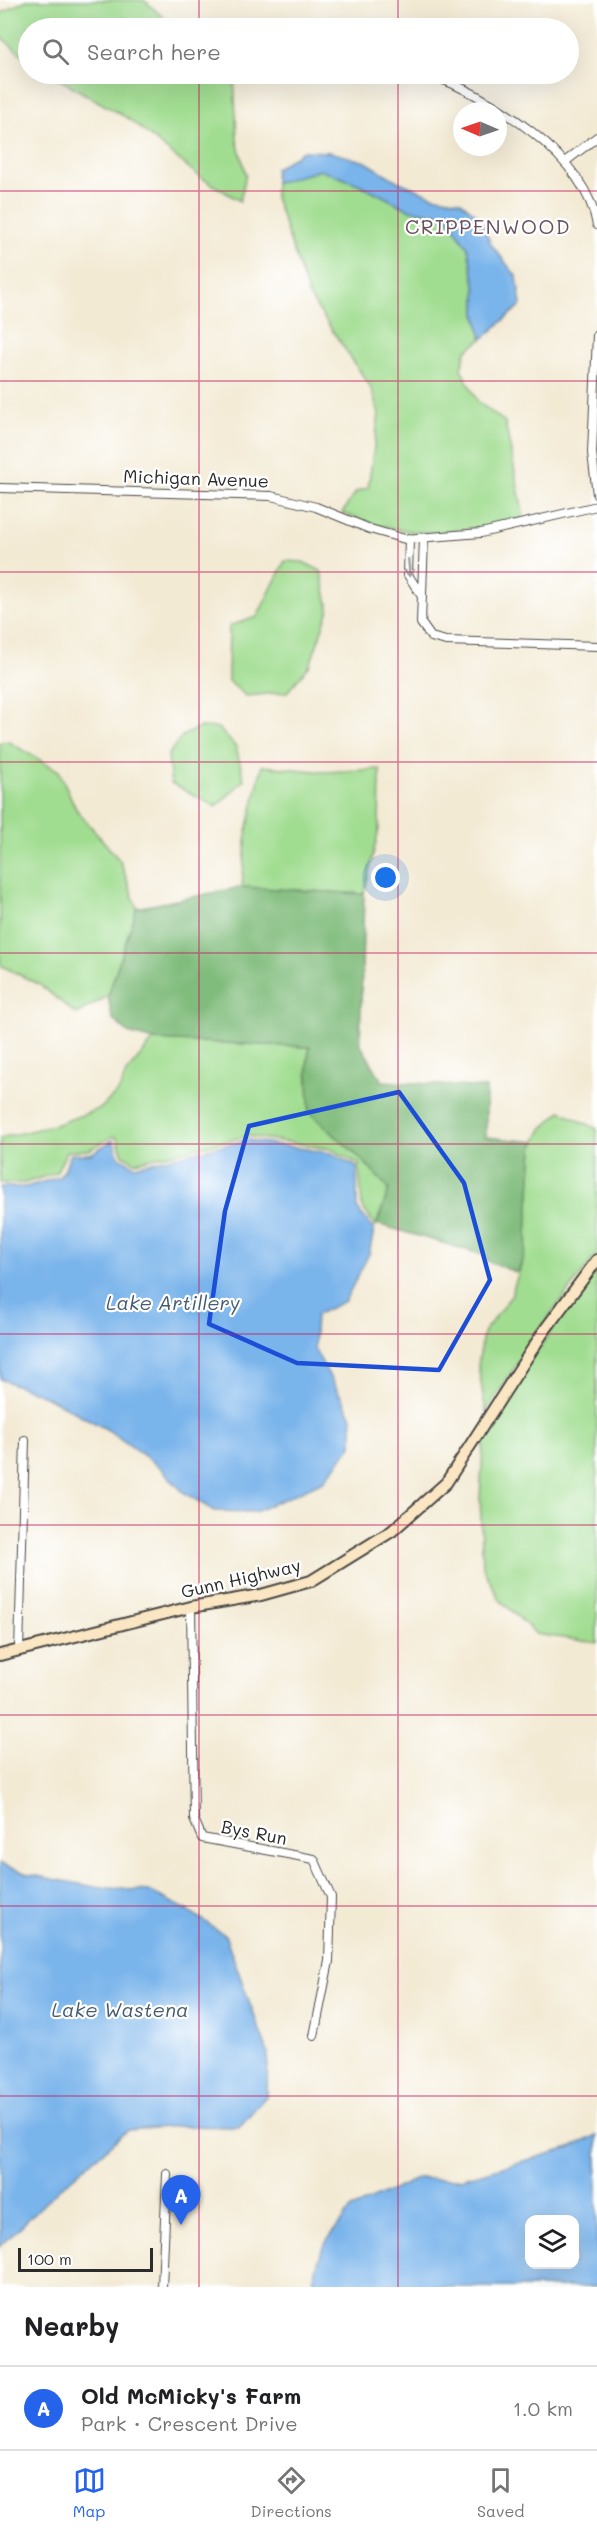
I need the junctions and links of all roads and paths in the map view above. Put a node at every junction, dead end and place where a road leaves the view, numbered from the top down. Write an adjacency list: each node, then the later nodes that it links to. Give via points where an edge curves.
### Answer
1 (455, 84): 3 (street, via 539,137)
2 (597, 137): 3 (street)
3 (566, 161): 4 (street, via 586,191)
4 (597, 225)
5 (597, 335): 7 (street, via 592,453)
6 (0, 488): 9 (street, Michigan Avenue, via 271,496 316,507 370,530)
7 (597, 495)
8 (597, 506): 10 (street, Michigan Avenue, via 481,533)
9 (409, 538): 10 (street, Michigan Avenue); 11 (street, one-way to 11, via 408,575)
10 (424, 538): 11 (street)
11 (421, 595): 12 (street, via 421,623 426,633 438,640)
12 (597, 645)
13 (597, 1260): 15 (main road, Gunn Highway, via 544,1331 446,1483 392,1531 311,1581 261,1595)
14 (26, 1440): 16 (street)
15 (191, 1607): 16 (main road, Gunn Highway); 18 (street, Bys Run, via 194,1819 202,1838 315,1859 331,1897 329,1961)
16 (19, 1651): 17 (main road, Gunn Highway)
17 (0, 1655)
18 (314, 2036)
19 (167, 2174): 20 (street)
20 (162, 2287)

